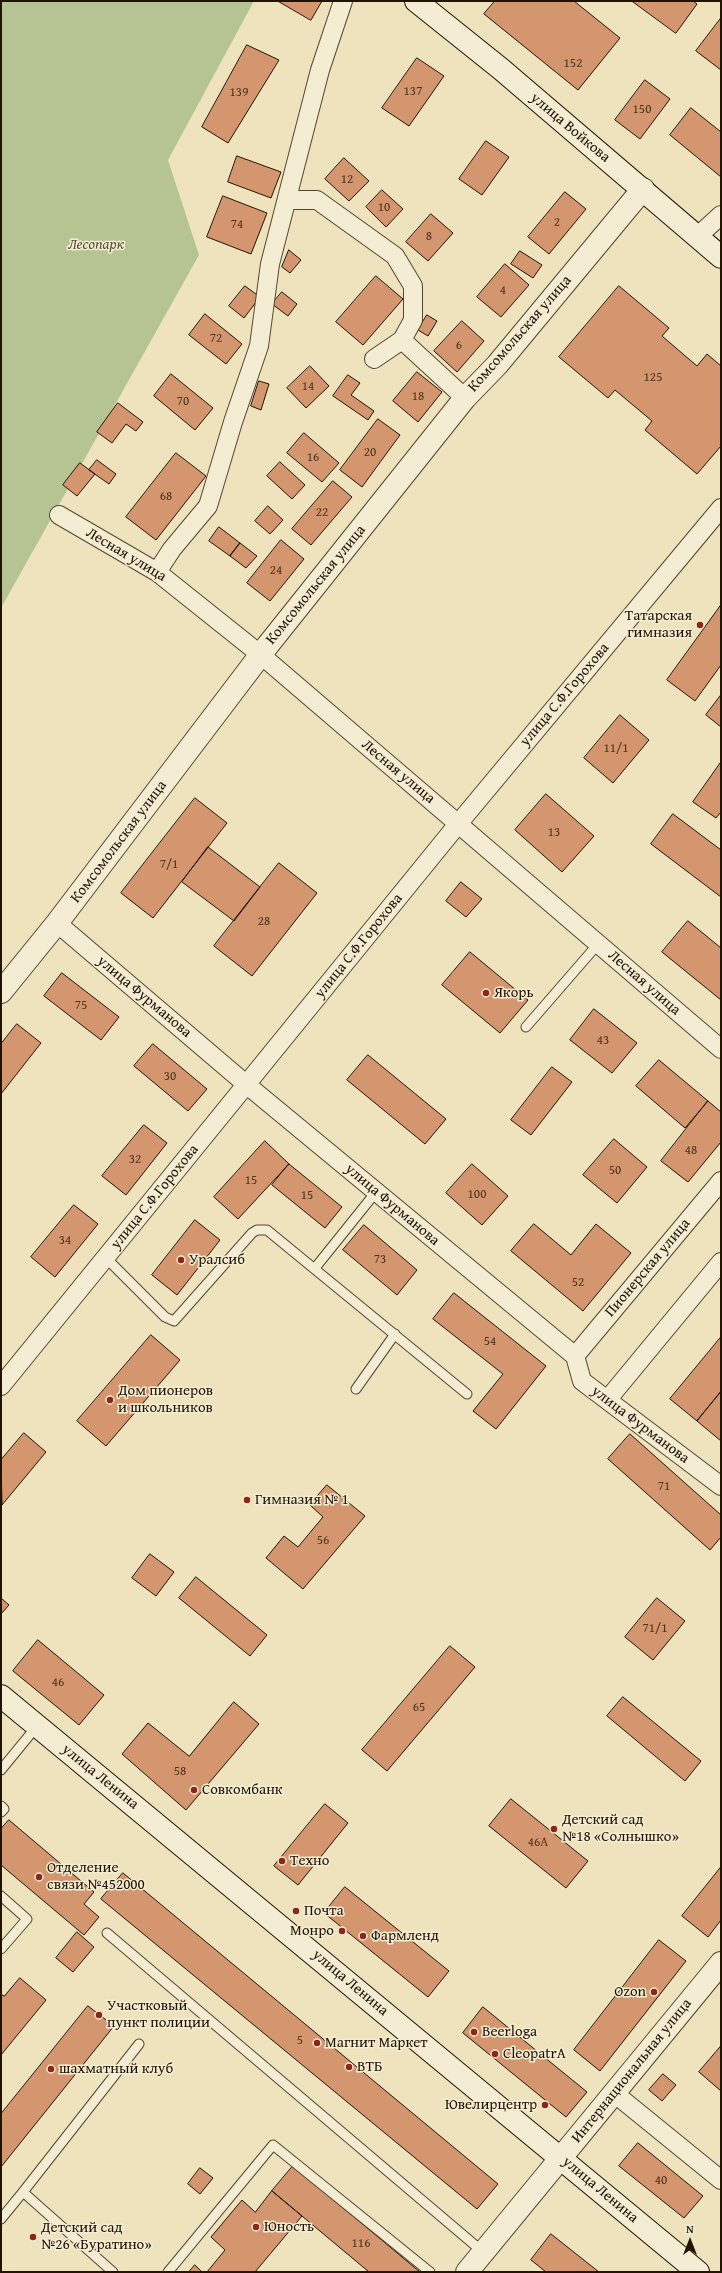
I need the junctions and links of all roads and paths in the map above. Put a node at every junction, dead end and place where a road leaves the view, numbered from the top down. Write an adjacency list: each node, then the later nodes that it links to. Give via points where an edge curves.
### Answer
1 (342, 1): 4 (street, via 320,70)
2 (416, 1): 3 (street, улица Войкова)
3 (642, 189): 6 (street, улица Войкова); 10 (street, Комсомольская улица)
4 (287, 200): 8 (street, via 318,200 395,256 413,286 413,320); 13 (street, via 270,264 259,346 208,506 172,549)
5 (721, 215): 6 (street)
6 (698, 236): 7 (street, улица Войкова)
7 (720, 253)
8 (402, 340): 9 (street); 10 (street)
9 (374, 359)
10 (466, 398): 14 (street, Комсомольская улица)
11 (721, 508): 15 (street, улица С.Ф.Горохова)
12 (59, 515): 13 (street, Лесная улица)
13 (157, 572): 14 (street, Лесная улица)
14 (261, 655): 15 (street, Лесная улица); 16 (street, Комсомольская улица)
15 (458, 824): 17 (street, Лесная улица); 21 (street, улица С.Ф.Горохова)
16 (57, 923): 18 (street, Комсомольская улица); 21 (street, улица Фурманова)
17 (598, 944): 19 (lane); 20 (street, Лесная улица)
18 (1, 992)
19 (526, 1027)
20 (721, 1049)
21 (247, 1085): 23 (street, улица Фурманова); 24 (street, улица С.Ф.Горохова)
22 (721, 1180): 28 (street, Пионерская улица)
23 (376, 1192): 26 (lane); 28 (street, улица Фурманова)
24 (106, 1258): 26 (lane, via 170,1321 177,1320 257,1230 272,1232); 29 (street, улица С.Ф.Горохова)
25 (721, 1262): 32 (street)
26 (315, 1268): 27 (lane)
27 (395, 1334): 30 (lane); 31 (lane)
28 (575, 1356): 32 (street, улица Фурманова, via 582,1381)
29 (1, 1386)
30 (356, 1389)
31 (467, 1394)
32 (608, 1399): 33 (street, улица Фурманова)
33 (721, 1486)
34 (1, 1696): 35 (street, улица Ленина)
35 (38, 1726): 36 (lane); 45 (street, улица Ленина)
36 (1, 1770)
37 (1, 1806): 38 (lane, via 4,1809)
38 (1, 1812)
39 (1, 1896): 41 (lane, via 27,1919)
40 (107, 1933): 49 (lane)
41 (1, 1949)
42 (721, 1963): 44 (street, Интернациональная улица)
43 (139, 2044): 47 (lane)
44 (614, 2093): 45 (street, Интернациональная улица); 46 (street)
45 (561, 2158): 49 (street, Интернациональная улица); 54 (street, улица Ленина)
46 (721, 2180)
47 (23, 2192): 48 (lane); 50 (lane)
48 (1, 2219)
49 (483, 2252): 53 (street, Интернациональная улица)
50 (113, 2272)
51 (168, 2272): 52 (lane, via 273,2145)
52 (430, 2272)
53 (467, 2272)
54 (698, 2272)

